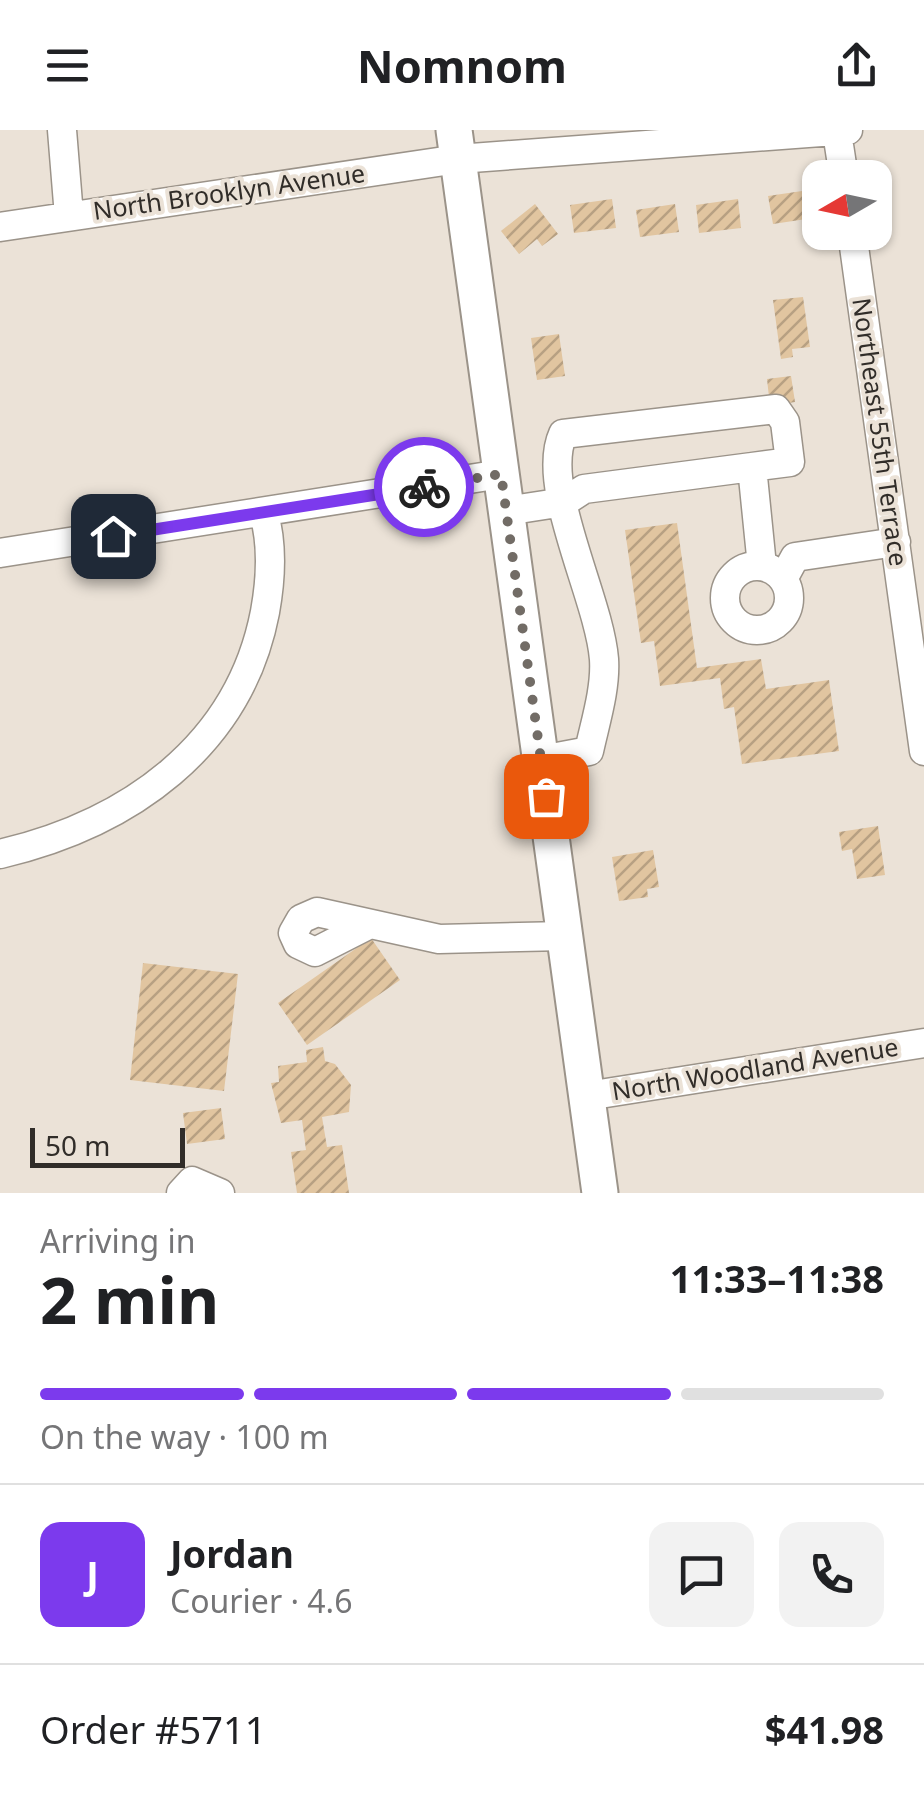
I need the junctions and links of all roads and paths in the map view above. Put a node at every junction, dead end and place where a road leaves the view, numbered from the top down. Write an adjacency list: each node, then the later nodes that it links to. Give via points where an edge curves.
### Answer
1 (62, 130): 5 (street)
2 (843, 131): 3 (street, North Brooklyn Avenue); 4 (street)
3 (456, 145): 5 (street, North Brooklyn Avenue); 9 (main road)
4 (844, 160)
5 (69, 216): 6 (street, North Brooklyn Avenue)
6 (0, 226)
7 (855, 250): 13 (street, Northeast 55th Terrace)
8 (752, 467): 10 (street, via 584,490); 10 (street, via 790,462 785,422 776,409 563,434 555,452); 13 (street, via 772,572 794,557)
9 (501, 474): 11 (main road); 12 (street)
10 (564, 502): 11 (street); 16 (street, via 594,601 604,662 589,752)
11 (506, 511): 16 (main road)
12 (264, 514): 14 (street); 17 (street, via 270,566 262,628 240,687 207,740 111,812)
13 (896, 542): 15 (street, Northeast 55th Terrace)
14 (0, 553)
15 (924, 751)
16 (541, 760): 19 (main road)
17 (0, 854)
18 (368, 925): 19 (street, via 440,939)
19 (565, 936): 21 (main road)
20 (924, 1043): 21 (street, North Woodland Avenue)
21 (587, 1096): 24 (main road)
22 (181, 1193): 23 (street, via 192,1181)
23 (220, 1193)
24 (600, 1193)

